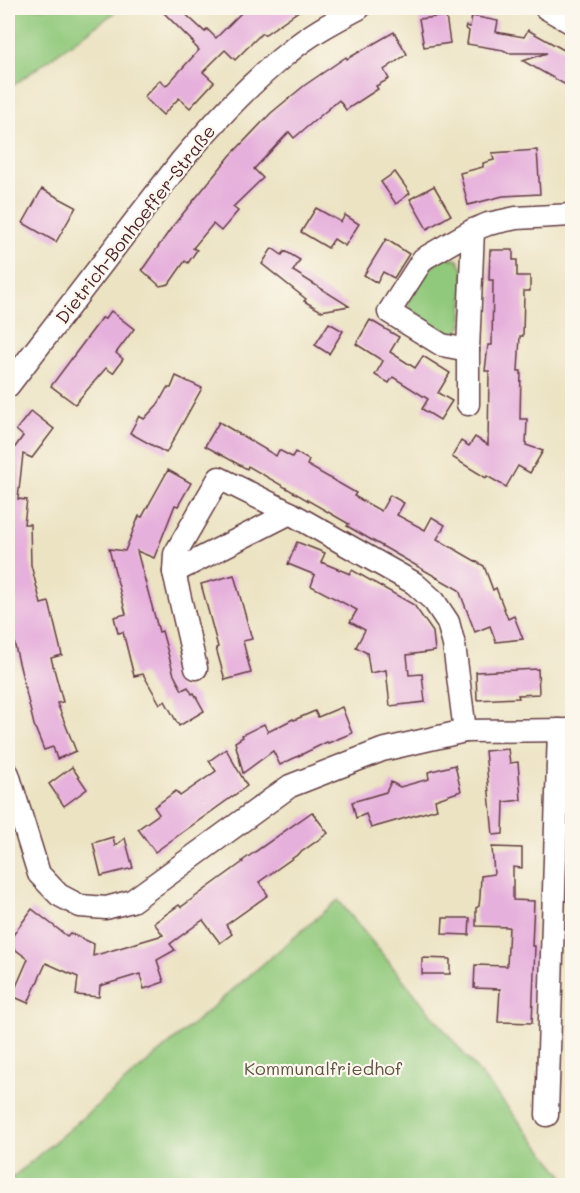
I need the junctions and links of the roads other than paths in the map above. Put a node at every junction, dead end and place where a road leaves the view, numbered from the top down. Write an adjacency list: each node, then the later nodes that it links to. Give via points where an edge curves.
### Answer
1 (359, 8): 7 (street, Dietrich-Bonhoeffer-Straße, via 288,52 212,124)
2 (546, 8): 3 (street)
3 (573, 23)
4 (573, 215): 5 (street, via 516,218)
5 (474, 230): 6 (street); 6 (street, via 423,259 389,312 442,345)
6 (468, 350): 8 (street)
7 (8, 386)
8 (468, 404)
9 (290, 513): 10 (street); 10 (street, via 219,478 175,554); 13 (street, via 414,583 434,602 448,622 454,645)
10 (174, 572): 11 (street)
11 (196, 668)
12 (566, 730): 13 (street); 15 (street)
13 (465, 731): 14 (street, via 382,750 290,786 132,901 106,908 80,906 59,895 39,874)
14 (8, 782)
15 (547, 1116)

